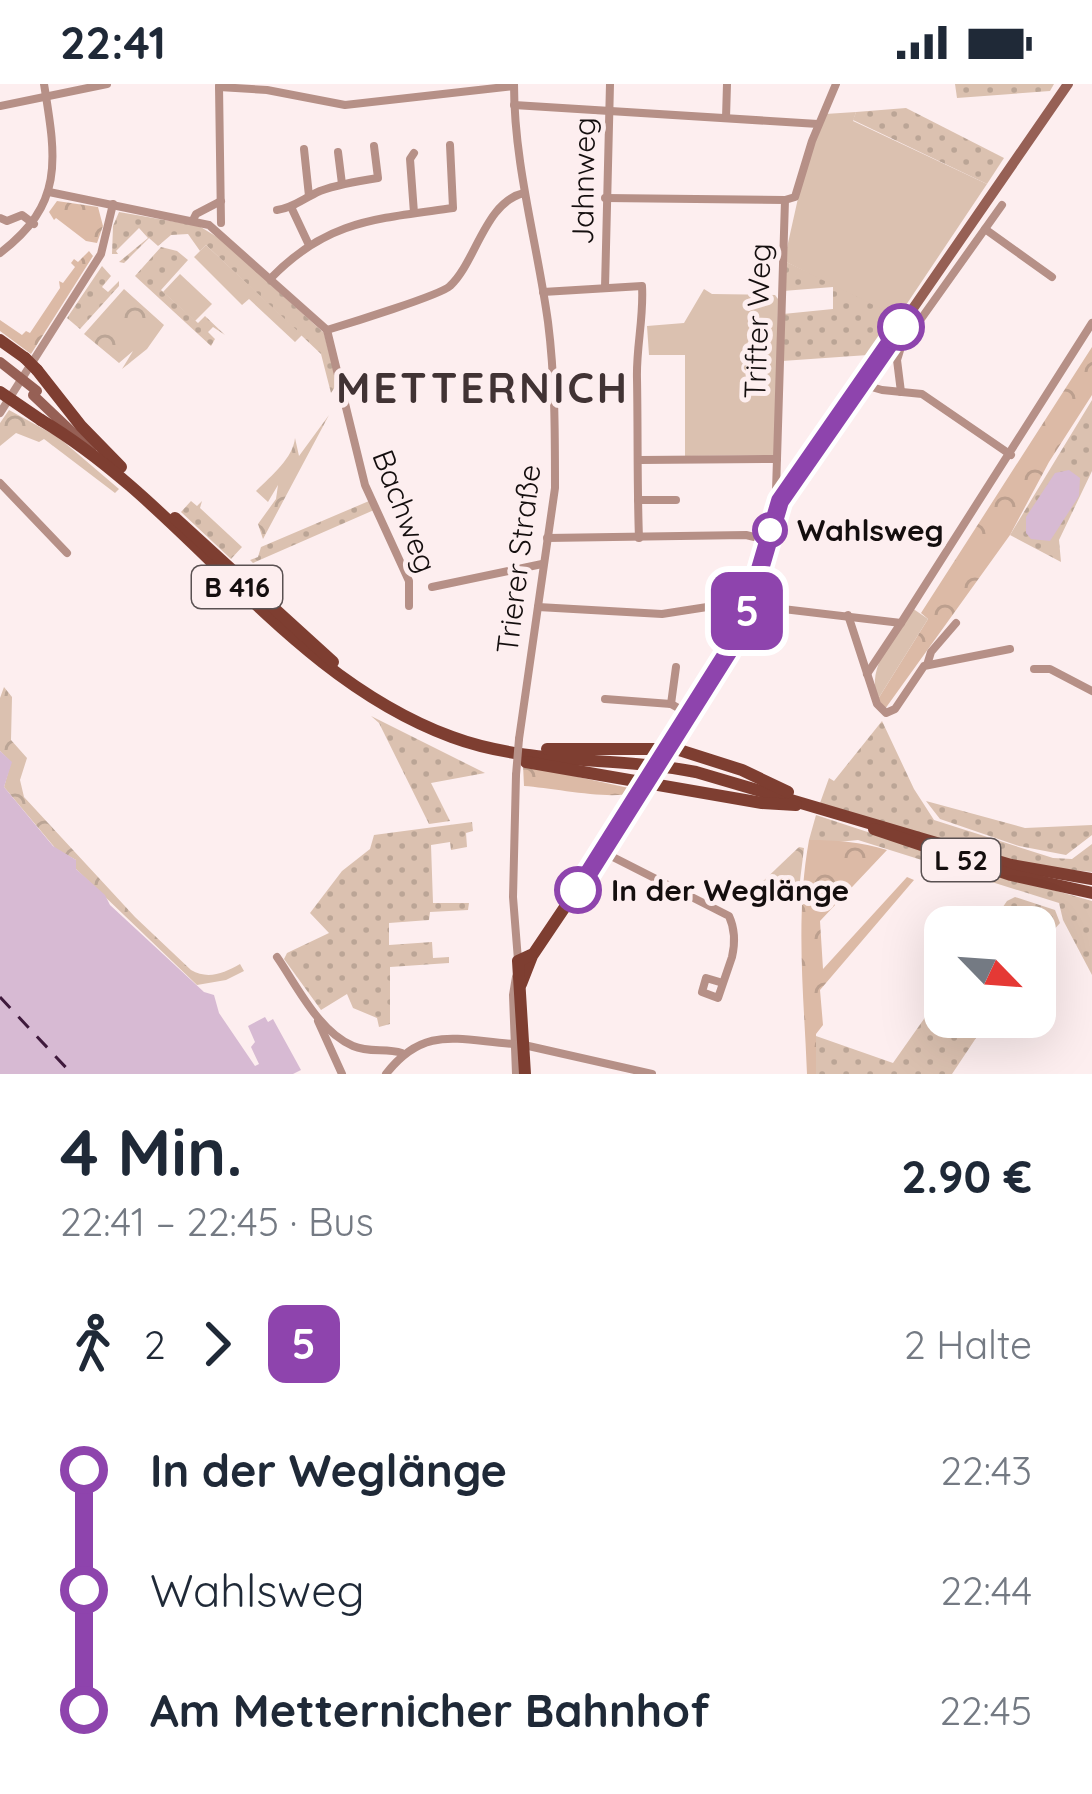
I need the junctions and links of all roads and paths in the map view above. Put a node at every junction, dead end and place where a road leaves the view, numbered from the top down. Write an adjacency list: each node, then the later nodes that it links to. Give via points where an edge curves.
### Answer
1 (44, 84): 9 (street)
2 (107, 84): 9 (street)
3 (610, 84): 12 (street, Jahnweg)
4 (728, 84): 13 (street)
5 (836, 84): 14 (street, Trifter Weg)
6 (1068, 84): 47 (main road)
7 (514, 85): 8 (street, via 346,105); 10 (street, Trierer Straße)
8 (219, 86): 26 (street)
9 (46, 97): 11 (street); 21 (street)
10 (514, 105): 12 (street); 22 (street, Trierer Straße)
11 (0, 106)
12 (608, 112): 13 (street); 24 (street, Jahnweg)
13 (726, 119): 14 (street)
14 (819, 124): 25 (street, Trifter Weg, via 795,197)
15 (449, 145): 31 (street, via 453,208)
16 (374, 146): 20 (street, via 378,178)
17 (304, 149): 23 (street)
18 (338, 152): 20 (street)
19 (414, 153): 31 (street)
20 (342, 184): 23 (street)
21 (49, 192): 27 (street); 35 (street)
22 (524, 193): 42 (street, Trierer Straße); 44 (street, via 495,214 448,289)
23 (309, 196): 29 (street)
24 (605, 198): 25 (street); 41 (street, Jahnweg)
25 (785, 200): 53 (street, Trifter Weg)
26 (221, 201): 33 (street); 34 (street)
27 (112, 204): 33 (street); 50 (street, via 101,254)
28 (1002, 205): 36 (street)
29 (292, 208): 30 (street); 37 (street)
30 (277, 210)
31 (414, 213): 37 (street)
32 (0, 218): 35 (street, via 22,215)
33 (194, 220): 40 (street, via 223,234)
34 (221, 223)
35 (34, 224): 38 (street)
36 (985, 229): 39 (street); 49 (street, via 899,351)
37 (308, 243): 40 (street)
38 (1, 252)
39 (1052, 277)
40 (270, 279): 44 (street)
41 (605, 288): 42 (street, Jahnweg); 54 (street, via 642,286)
42 (543, 292): 59 (street, Trierer Straße, via 555,448)
43 (1092, 323): 52 (street)
44 (327, 331): 65 (street, Bachweg, via 364,485 410,581)
45 (0, 340): 51 (main road, B 416, bridge, via 37,370)
46 (0, 365): 51 (main road, bridge)
47 (864, 380): 49 (street); 58 (main road)
48 (0, 392): 51 (main road, B 416, bridge)
49 (902, 392): 52 (street, via 926,396)
50 (0, 413)
51 (99, 453): 80 (main road, B 416, via 385,704)
52 (1011, 455): 69 (street)
53 (777, 459): 54 (street); 58 (street, Trifter Weg)
54 (640, 460): 56 (street)
55 (0, 483): 62 (street)
56 (638, 500): 57 (street); 60 (street)
57 (676, 500)
58 (780, 501): 61 (main road)
59 (547, 538): 60 (street); 63 (street, Trierer Straße)
60 (639, 538): 61 (street)
61 (767, 540): 66 (main road)
62 (67, 553)
63 (542, 564): 64 (street); 67 (street, Trierer Straße)
64 (432, 587)
65 (409, 605)
66 (749, 605): 67 (street, via 662,614); 68 (street); 79 (main road)
67 (538, 607): 90 (street, Trierer Straße, bridge, via 516,776)
68 (848, 615): 69 (street); 75 (street)
69 (901, 623): 75 (street)
70 (956, 623): 72 (street)
71 (1010, 650): 72 (street)
72 (926, 666): 75 (street, via 890,713 879,707)
73 (676, 667): 78 (street)
74 (1034, 669): 76 (street)
75 (867, 674)
76 (1092, 691)
77 (605, 699): 78 (street)
78 (671, 704): 79 (street)
79 (691, 716): 81 (main road)
80 (492, 749): 81 (main road); 82 (main road, B 416, via 510,759); 83 (main road, B 416, via 668,766)
81 (668, 753): 82 (main road, bridge); 83 (main road, L 52, via 755,776)
82 (652, 778): 83 (main road, L 52); 85 (main road)
83 (806, 805): 84 (main road, L 52)
84 (862, 823): 86 (main road, L 52); 87 (main road, L 52)
85 (603, 852): 88 (main road); 91 (street, via 729,916 733,952)
86 (1092, 879)
87 (1092, 892)
88 (536, 950): 90 (main road); 90 (main road)
89 (277, 957): 92 (street)
90 (519, 972): 93 (main road, Trierer Straße)
91 (723, 983)
92 (315, 1012): 94 (street, via 353,1046); 95 (street)
93 (519, 1045): 94 (street, via 428,1040); 97 (main road, Trierer Straße); 98 (street)
94 (402, 1053): 96 (street)
95 (342, 1074)
96 (386, 1074)
97 (520, 1074)
98 (652, 1074)

